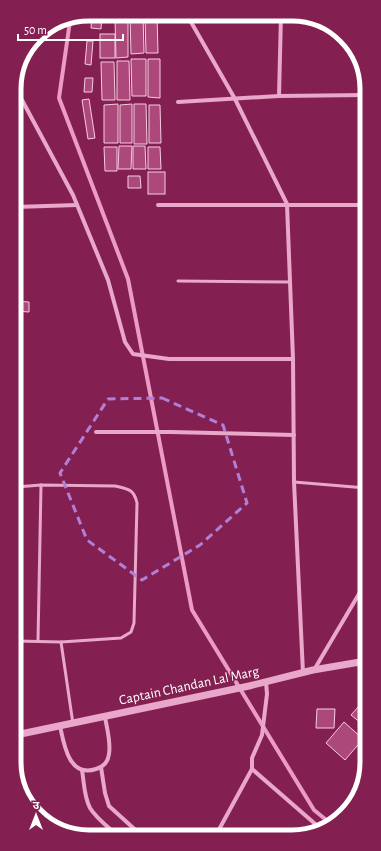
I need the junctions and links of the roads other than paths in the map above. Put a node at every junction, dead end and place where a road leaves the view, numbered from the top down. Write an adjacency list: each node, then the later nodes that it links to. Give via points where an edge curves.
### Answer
1 (192, 21): 5 (street)
2 (281, 21): 4 (street)
3 (360, 95): 4 (street)
4 (279, 96): 5 (street)
5 (235, 99): 7 (street); 8 (street)
6 (22, 100): 9 (street)
7 (178, 102)
8 (287, 204): 10 (street); 11 (street); 14 (street)
9 (77, 205): 12 (street); 15 (street, via 108,280 125,342 133,354 169,359)
10 (158, 205)
11 (360, 205)
12 (21, 207)
13 (178, 281): 14 (lane)
14 (290, 282): 15 (street)
15 (293, 359): 17 (street)
16 (96, 432): 17 (street)
17 (294, 435): 18 (street)
18 (294, 482): 21 (lane); 28 (street)
19 (41, 485): 20 (lane); 23 (lane); 25 (lane, via 115,486 133,492 137,503 134,623 131,632 121,638)
20 (21, 487)
21 (360, 488)
22 (360, 592): 27 (street)
23 (38, 641): 24 (lane); 25 (lane)
24 (21, 642)
25 (60, 642): 31 (lane)
26 (360, 662): 27 (street, Captain Chandan Lal Marg)
27 (313, 670): 28 (street, Captain Chandan Lal Marg)
28 (302, 673): 29 (street, Captain Chandan Lal Marg)
29 (266, 682): 30 (street, Captain Chandan Lal Marg); 35 (street, via 262,735 252,758)
30 (106, 717): 31 (street, Captain Chandan Lal Marg); 34 (street, via 109,755 107,762)
31 (73, 724): 32 (street, Captain Chandan Lal Marg)
32 (60, 726): 33 (street, Captain Chandan Lal Marg); 36 (street, via 69,758)
33 (21, 735)
34 (101, 767): 36 (street); 39 (street, via 109,806)
35 (252, 769): 37 (street); 40 (street)
36 (82, 770): 38 (street, via 90,807)
37 (318, 825)
38 (112, 830)
39 (135, 830)
40 (219, 830)

